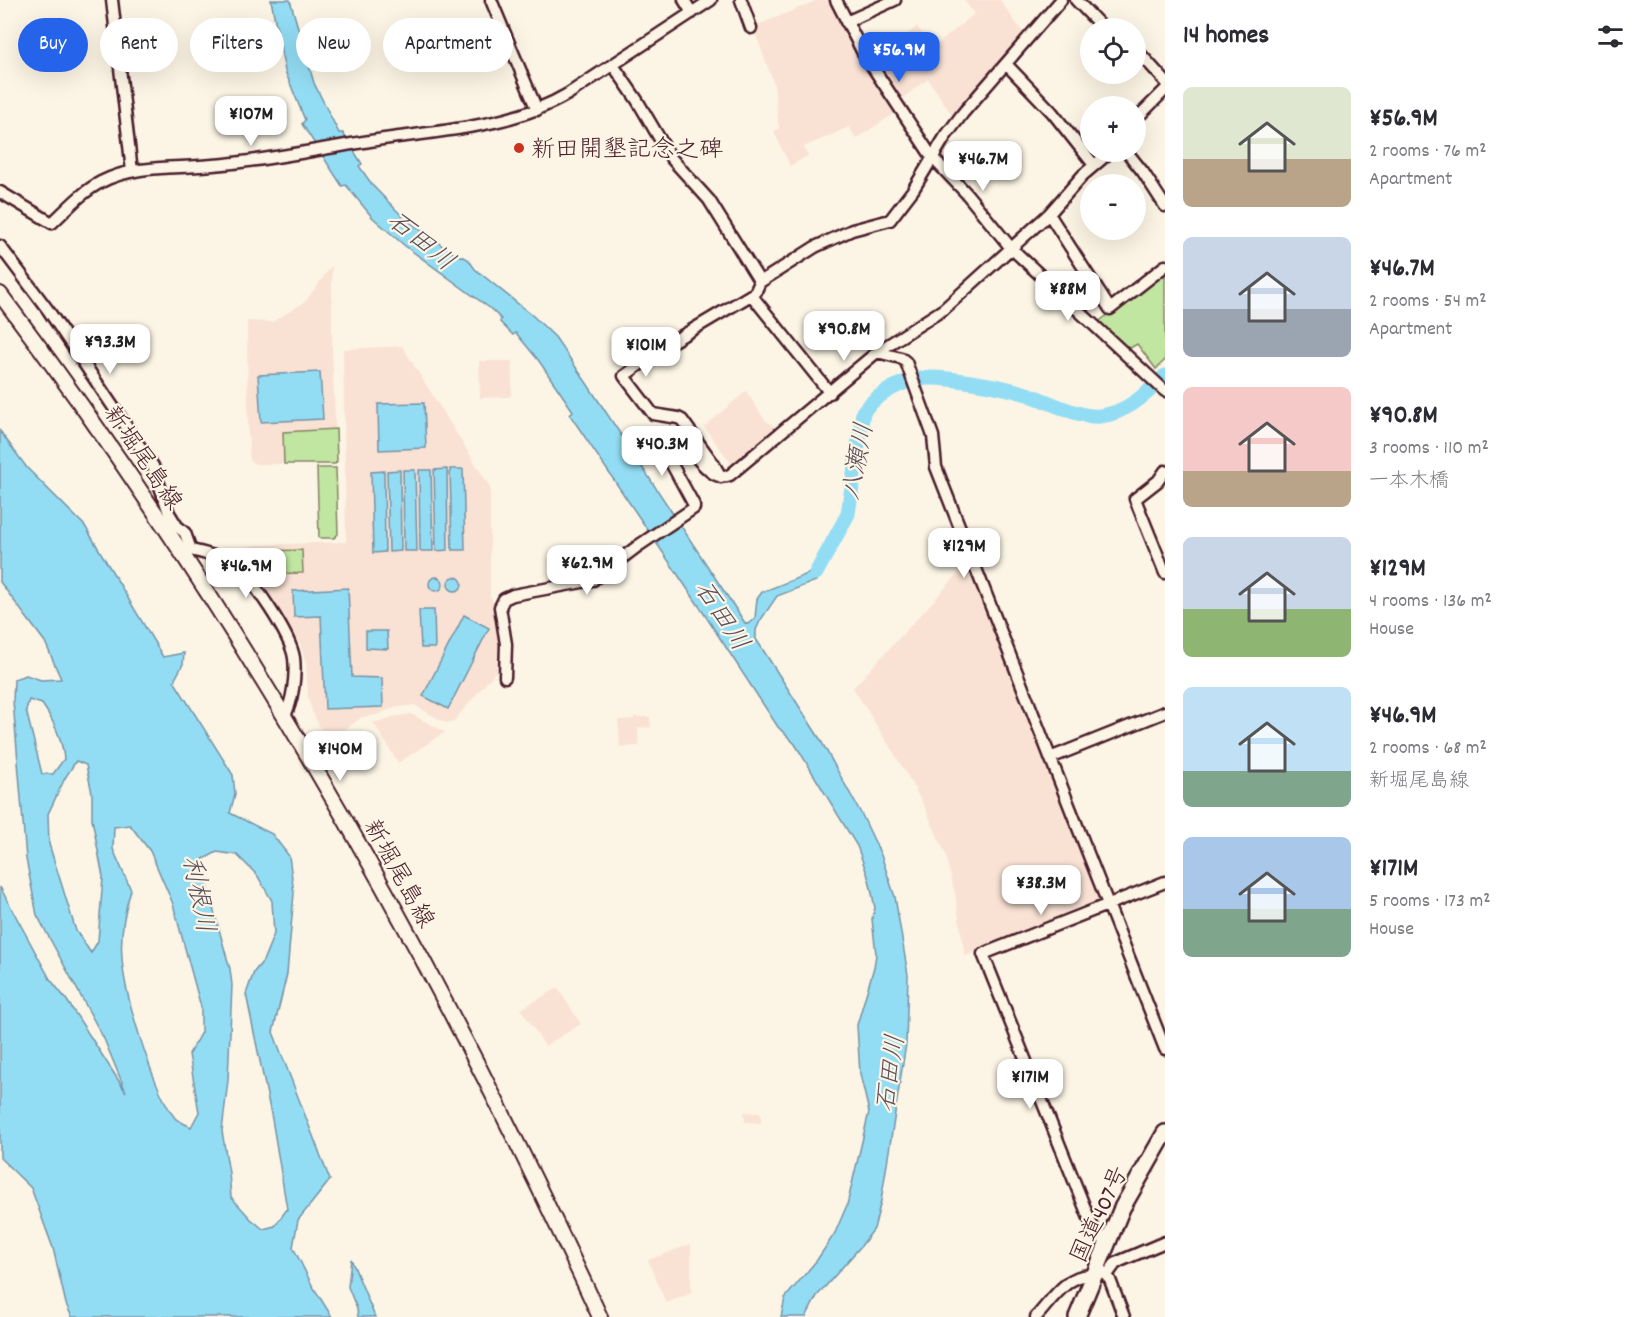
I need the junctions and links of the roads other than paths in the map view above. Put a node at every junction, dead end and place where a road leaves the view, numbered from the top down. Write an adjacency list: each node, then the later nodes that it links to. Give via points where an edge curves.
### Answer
1 (112, 0): 25 (street)
2 (491, 0): 20 (street)
3 (684, 0): 10 (street)
4 (711, 0): 10 (street)
5 (741, 0): 13 (street)
6 (836, 0): 12 (street)
7 (895, 0): 12 (street)
8 (1061, 0): 15 (street)
9 (1076, 0): 11 (street)
10 (693, 13): 16 (street)
11 (1093, 18)
12 (846, 22): 21 (street)
13 (751, 28)
14 (1146, 60): 17 (street)
15 (1006, 63): 21 (street); 24 (street)
16 (613, 64): 20 (street); 32 (street, via 671,158 709,200)
17 (1165, 81)
18 (1165, 90): 19 (street)
19 (1146, 109)
20 (537, 110): 25 (street, via 492,122 296,155)
21 (932, 157): 30 (street); 32 (street, via 890,220 852,230 815,247)
22 (1098, 162): 24 (street)
23 (1135, 162): 27 (street)
24 (1094, 165): 28 (street)
25 (132, 171): 26 (street, via 84,194 52,223)
26 (0, 192)
27 (1165, 206)
28 (1049, 214): 30 (street); 33 (street)
29 (0, 246): 41 (street, via 153,466 169,513 185,533)
30 (1011, 248): 35 (street); 36 (street, via 933,318)
31 (1165, 266): 33 (street, via 1110,309)
32 (758, 287): 38 (street, via 753,297); 40 (street, via 624,376 653,414 678,418 687,425)
33 (1097, 292): 35 (street)
34 (0, 294): 41 (main road, 新堀尾島線)
35 (1074, 309): 37 (street)
36 (877, 352): 38 (street); 46 (street, via 901,358 909,369 933,436 936,467)
37 (1165, 391)
38 (830, 393): 40 (street)
39 (1165, 471): 42 (street, via 1135,499)
40 (722, 478): 43 (street, via 707,469 680,438 664,436 665,452 694,505 692,510 593,580 504,599 500,607)
41 (187, 553): 45 (main road, 新堀尾島線); 45 (street, via 233,563 247,575 276,620 294,657 290,703)
42 (1165, 573)
43 (505, 677)
44 (1165, 712): 46 (street)
45 (284, 717): 54 (main road, 新堀尾島線, via 374,871 463,1036)
46 (1050, 758): 48 (street)
47 (1165, 882): 48 (street)
48 (1109, 905): 49 (street); 51 (street, via 983,954 1095,1233)
49 (1164, 1042)
50 (1165, 1133): 51 (highway, 国道407号, via 1131,1190)
51 (1107, 1242): 53 (highway, 国道407号)
52 (1165, 1242): 53 (street)
53 (1099, 1273): 55 (street, via 1070,1281); 56 (highway, 国道407号); 57 (street)
54 (600, 1317)
55 (1036, 1317)
56 (1077, 1317)
57 (1124, 1317)

